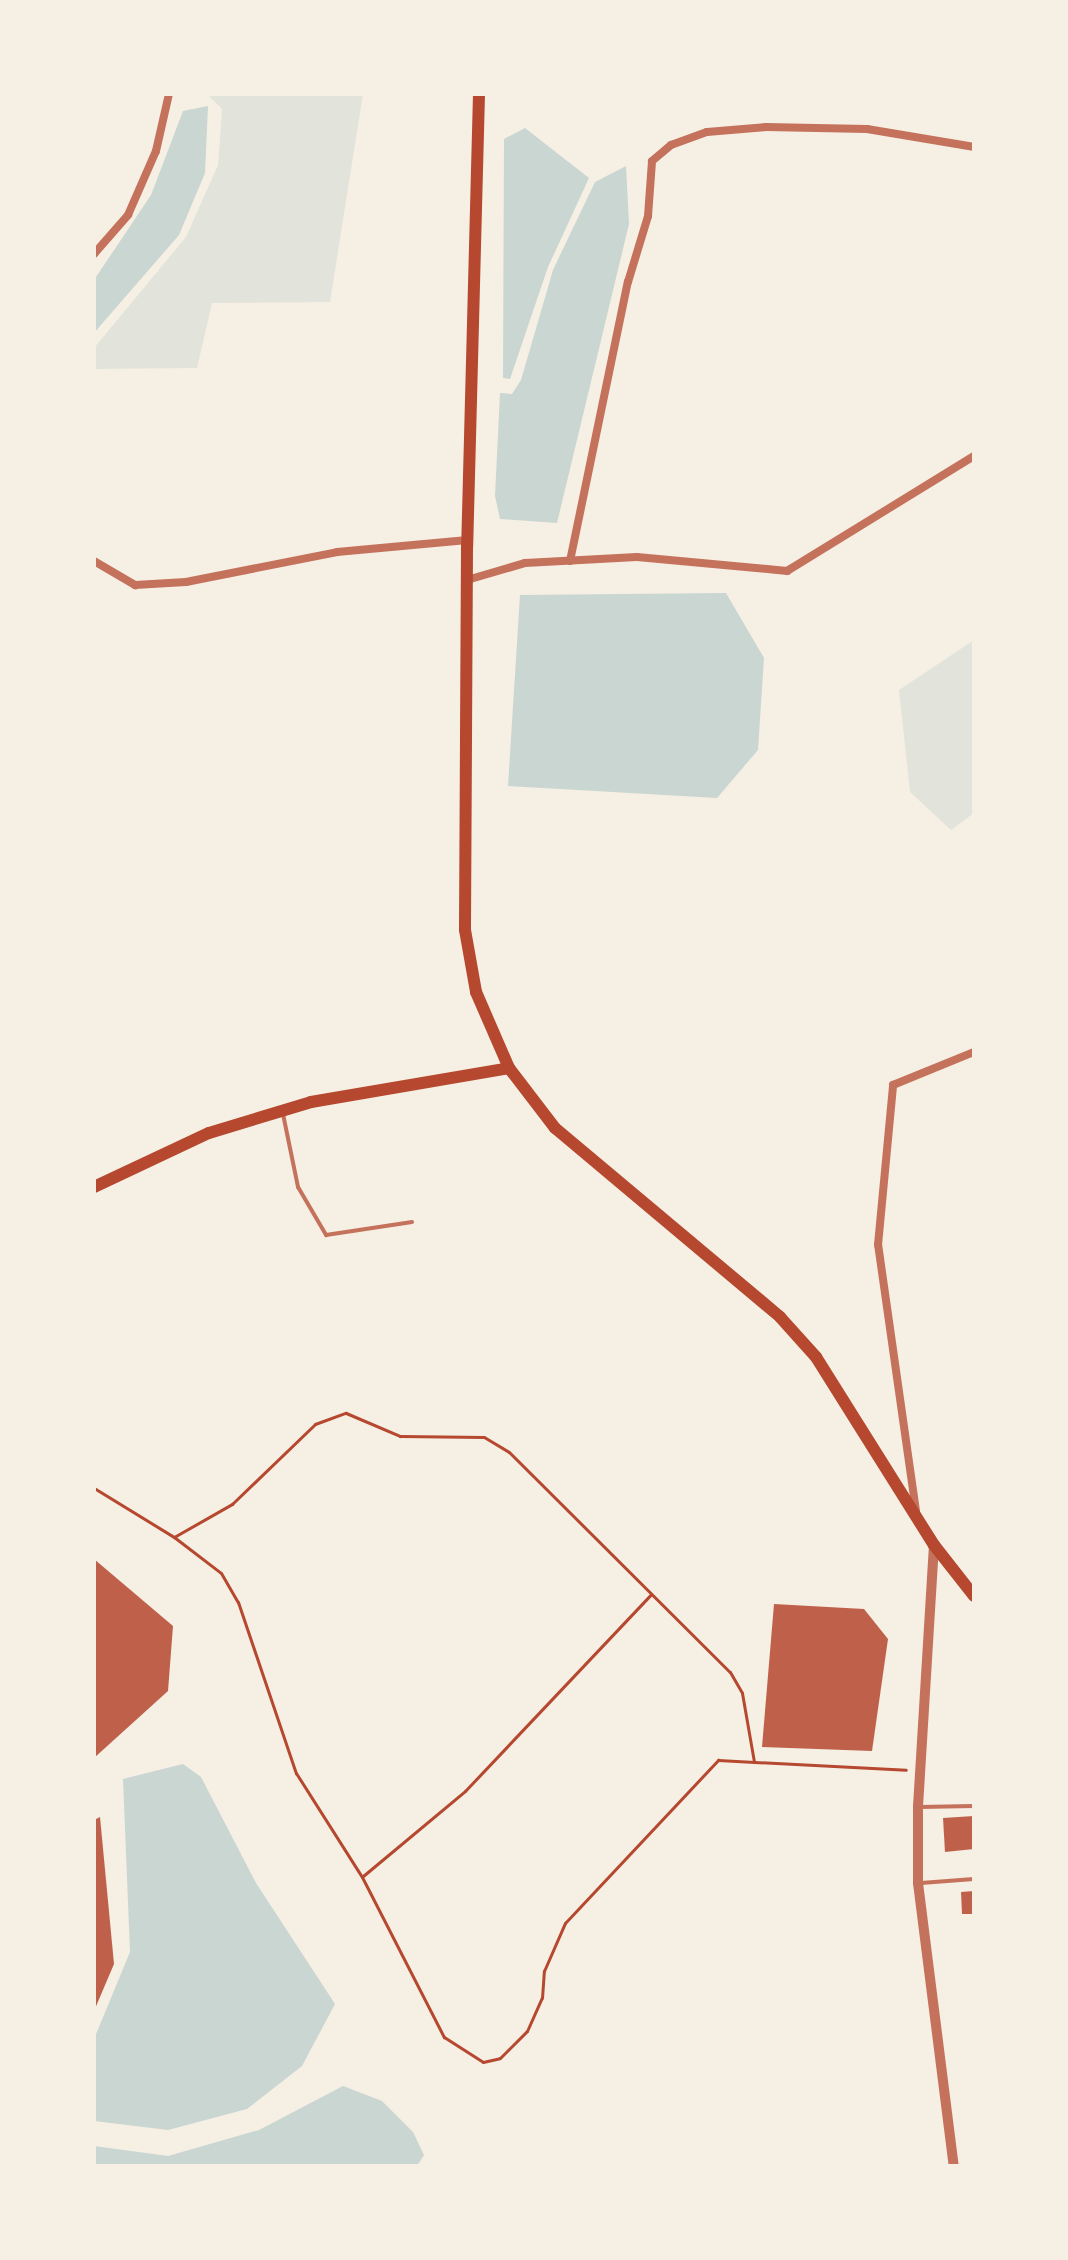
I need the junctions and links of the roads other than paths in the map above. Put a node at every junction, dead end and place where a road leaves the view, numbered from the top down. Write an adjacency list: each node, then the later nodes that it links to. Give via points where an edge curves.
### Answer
1 (169, 94): 4 (street, via 156,151 128,215)
2 (479, 94): 6 (main road)
3 (974, 147): 8 (street, via 867,129 766,127 707,132 671,145 652,161 648,216 628,282)
4 (94, 254)
5 (974, 456): 8 (street, via 787,571 637,557)
6 (467, 540): 7 (street, via 337,552 186,582 135,585); 9 (main road)
7 (94, 561)
8 (570, 561): 9 (street, via 525,563)
9 (467, 580): 11 (main road, via 465,930 476,992)
10 (974, 1052): 15 (street, via 893,1085 878,1245)
11 (509, 1068): 12 (main road); 15 (main road, via 555,1128 780,1317 816,1357)
12 (282, 1111): 13 (main road, via 209,1133); 14 (lane, via 298,1187 326,1235)
13 (94, 1187)
14 (412, 1222)
15 (916, 1511): 16 (main road)
16 (934, 1545): 17 (main road); 19 (street)
17 (974, 1596)
18 (974, 1806): 19 (lane)
19 (918, 1807): 21 (street)
20 (974, 1879): 21 (lane)
21 (918, 1883): 22 (street)
22 (954, 2166)

